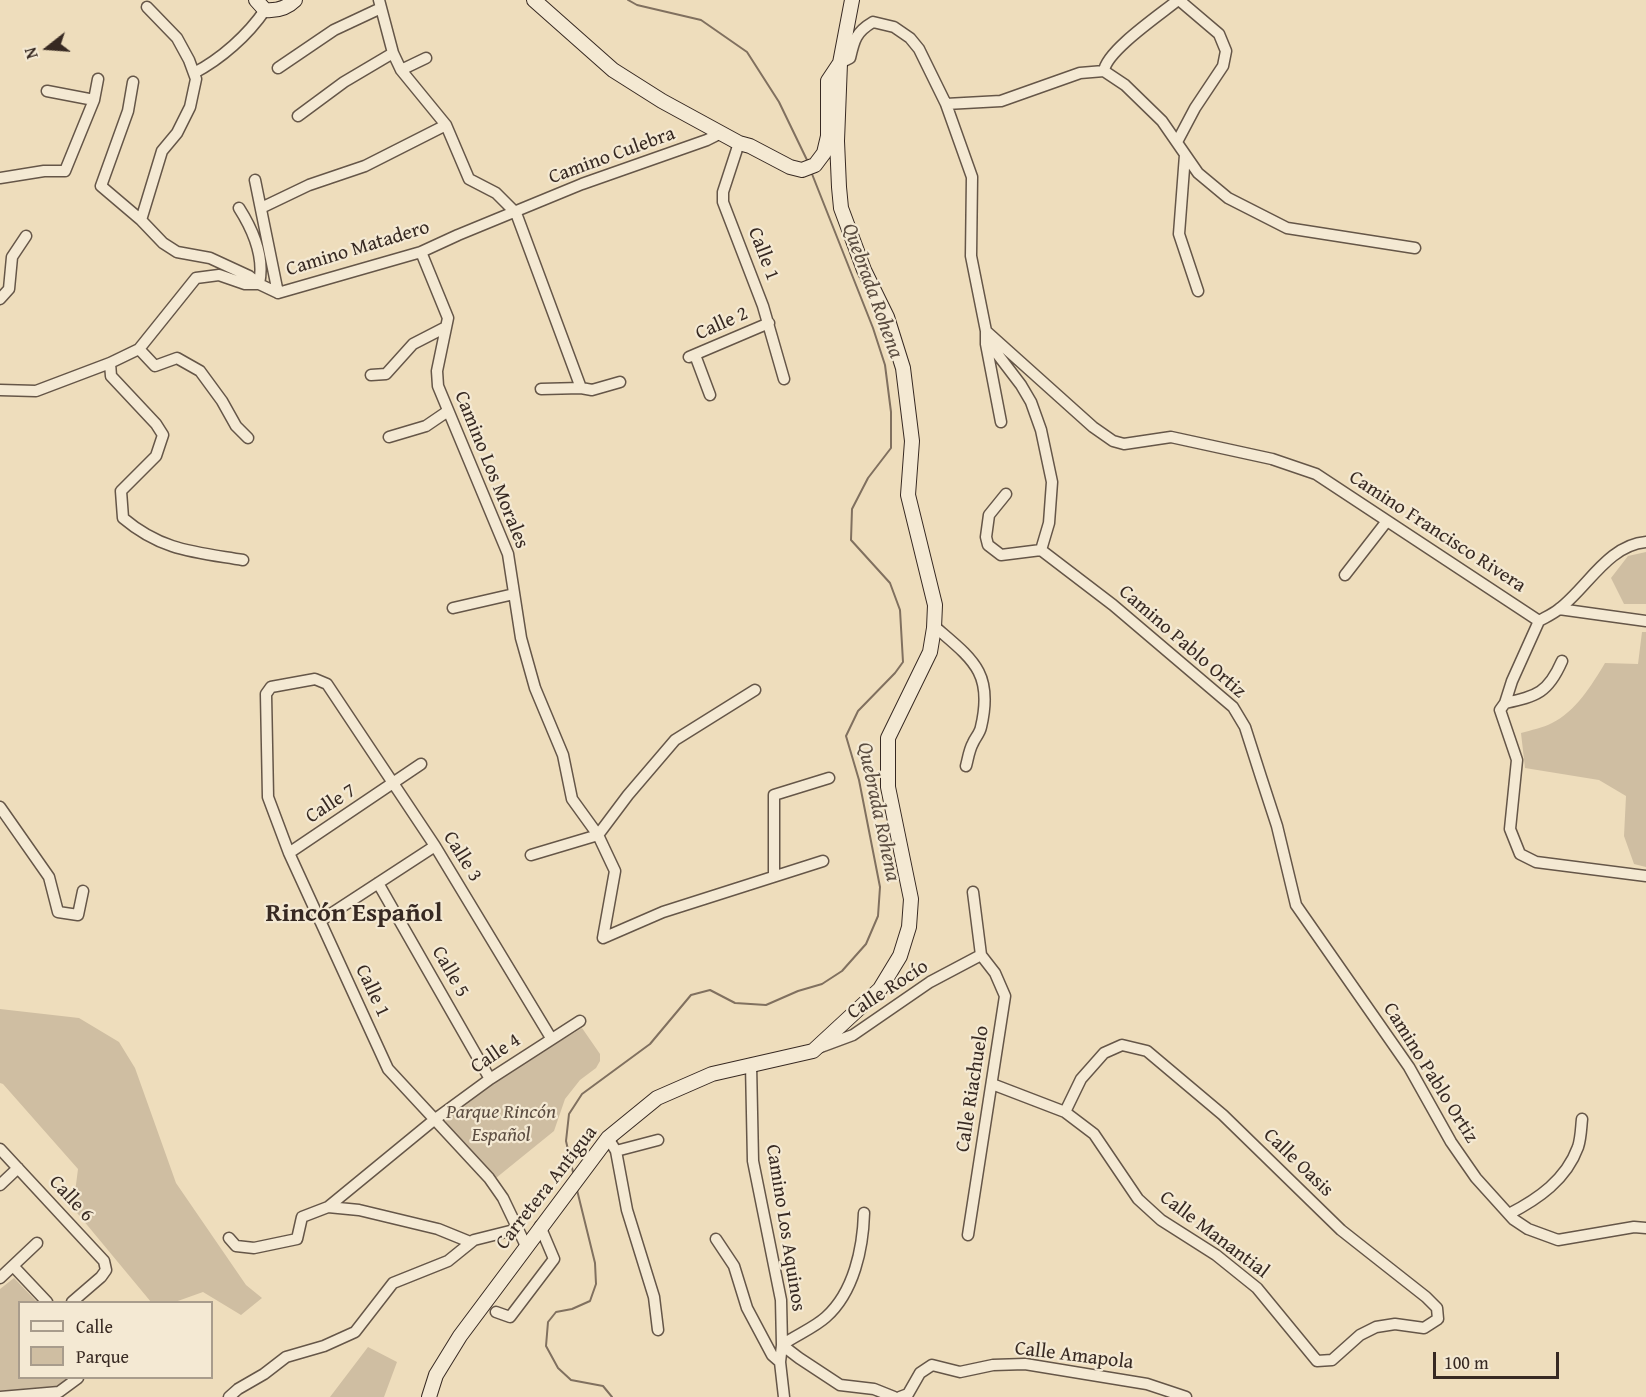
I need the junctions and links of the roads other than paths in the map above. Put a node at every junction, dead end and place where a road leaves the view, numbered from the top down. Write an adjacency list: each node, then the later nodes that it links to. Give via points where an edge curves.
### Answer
1 (295, 0): 6 (street, via 280,10)
2 (534, 0): 22 (street, via 613,69)
3 (852, 0): 10 (street)
4 (1179, 0): 13 (street, via 1116,51 1104,64); 23 (street, via 1220,34 1226,51 1223,66)
5 (380, 4): 8 (street); 11 (street)
6 (260, 5): 14 (street, via 253,27)
7 (147, 7): 14 (street, via 177,38)
8 (393, 53): 12 (street); 20 (street)
9 (426, 58): 12 (street)
10 (840, 63): 19 (street, via 850,58 860,30 873,22 894,27 919,49); 24 (street, via 828,81 828,136 824,153 815,165 802,170 790,167); 67 (street, via 837,141 842,208 864,270 887,317 903,368 912,441 908,495 935,605)
11 (278, 68)
12 (401, 70): 21 (street)
13 (1104, 71): 19 (street, via 1080,73 1001,101); 23 (street, via 1125,85 1162,121)
14 (194, 73): 31 (street, via 190,107 162,151)
15 (98, 79): 18 (street)
16 (133, 82): 31 (street, via 128,111 101,186)
17 (47, 91): 18 (street)
18 (94, 100): 26 (street, via 66,171)
19 (946, 104): 41 (street, via 972,177 971,256)
20 (298, 116)
21 (446, 124): 29 (street, via 365,166 309,185); 30 (street, via 469,179 496,193)
22 (721, 133): 24 (street); 30 (street, Camino Culebra, via 582,184)
23 (1177, 142): 25 (street)
24 (739, 143): 39 (street, Calle 1, via 723,202)
25 (1185, 154): 33 (street, via 1198,173 1228,198 1287,228); 36 (street, via 1179,234)
26 (0, 178)
27 (255, 180): 29 (street)
28 (238, 208): 35 (street, via 259,251)
29 (261, 208): 37 (street)
30 (516, 213): 34 (street, Camino Matadero); 48 (street)
31 (141, 220): 35 (street, via 177,252 210,258)
32 (26, 236): 38 (street, via 12,257 9,289)
33 (1415, 248)
34 (421, 252): 37 (street, Camino Matadero); 40 (street, Camino Los Morales, via 448,318)
35 (259, 284): 37 (street, Camino Matadero); 43 (street, Camino Matadero, via 245,284 219,275 196,278)
36 (1198, 291)
37 (278, 293)
38 (0, 299)
39 (769, 323): 46 (street, Calle 1); 51 (street, Calle 2, via 692,356)
40 (446, 327): 45 (street, via 413,344 386,375); 52 (street, Camino Los Morales, via 436,371)
41 (986, 331): 42 (street); 57 (street, Camino Francisco Rivera, via 1113,441 1124,444 1171,437 1272,459 1316,474)
42 (986, 344): 53 (street); 59 (street, via 1021,385 1041,430 1052,482 1049,523)
43 (139, 349): 44 (street, Camino Matadero); 55 (street, via 155,366 177,358 200,371 236,426)
44 (110, 363): 50 (street, Camino Matadero, via 36,391); 60 (street, via 111,376 163,435 156,456 121,491 123,518 141,533 173,548)
45 (371, 375)
46 (784, 379)
47 (620, 382): 48 (street, via 592,390)
48 (581, 388): 49 (street)
49 (542, 389)
50 (0, 390)
51 (710, 395)
52 (448, 411): 54 (street, via 426,426); 62 (street, Camino Los Morales, via 508,554)
53 (1002, 423)
54 (389, 437)
55 (249, 438)
56 (1006, 494): 59 (street, via 989,515 988,545 1001,555)
57 (1388, 521): 61 (street); 65 (street, Camino Francisco Rivera)
58 (1646, 542): 64 (street, via 1636,542 1619,551)
59 (1041, 550): 106 (street, Camino Pablo Ortiz, via 1233,707 1245,727 1262,777 1296,905 1409,1067 1457,1151)
60 (243, 560)
61 (1345, 575)
62 (514, 594): 63 (street); 77 (street, Camino Los Morales, via 520,638 535,688 563,755 572,799)
63 (453, 608)
64 (1559, 609): 65 (street); 66 (street)
65 (1539, 621): 71 (street)
66 (1646, 621)
67 (934, 626): 73 (street, via 976,664 985,684 981,730); 91 (street, via 930,652 888,738 888,787 911,898 909,927 900,956 880,989)
68 (1562, 661): 71 (street, via 1551,684 1532,697)
69 (755, 690): 77 (street, via 675,740)
70 (336, 699): 75 (street, Calle 3); 79 (street, Calle 1, via 327,684 315,679 271,687 266,694 268,797)
71 (1505, 703): 83 (street, via 1500,710 1517,760 1510,829 1520,854 1536,862)
72 (421, 764): 75 (street, Calle 7)
73 (966, 766)
74 (829, 778): 82 (street, via 774,795)
75 (393, 785): 78 (street, Calle 3); 79 (street, Calle 7)
76 (0, 807): 85 (street, via 49,877 58,912 78,915)
77 (598, 835): 80 (street); 82 (street, Camino Los Morales, via 615,871 603,938 663,912)
78 (435, 846): 84 (street); 90 (street, Calle 3)
79 (289, 853): 87 (street, Calle 1)
80 (531, 855)
81 (823, 861): 82 (street)
82 (774, 876)
83 (1646, 876)
84 (378, 883): 87 (street); 93 (street, Calle 5)
85 (83, 891)
86 (973, 892): 88 (street)
87 (320, 921): 97 (street, Calle 1, via 388,1069)
88 (981, 955): 91 (street, Calle Rocío, via 930,982 853,1035); 94 (street, Calle Riachuelo, via 1005,996)
89 (580, 1021): 90 (street, Calle 4)
90 (551, 1038): 93 (street, Calle 4)
91 (813, 1051): 92 (street, Carretera Antigua)
92 (751, 1064): 98 (street, Carretera Antigua, via 712,1074 657,1098); 123 (street, Camino Los Aquinos, via 753,1161 781,1300)
93 (490, 1079): 97 (street, Calle 4)
94 (992, 1084): 95 (street, Calle Manantial); 110 (street, Calle Riachuelo)
95 (1065, 1112): 122 (street, Calle Manantial, via 1094,1134 1138,1198 1161,1220 1216,1255 1257,1288 1317,1361 1332,1360); 122 (street, Calle Oasis, via 1081,1079 1104,1053 1122,1045 1148,1051 1223,1115 1341,1230 1437,1308 1438,1319 1424,1328 1395,1324 1376,1327)
96 (1582, 1119): 106 (street, via 1578,1146 1557,1182)
97 (434, 1120): 104 (street, Calle 4); 109 (street, Calle 1, via 489,1178)
98 (608, 1138): 101 (street); 107 (street, Carretera Antigua)
99 (658, 1140): 101 (street)
100 (0, 1149): 102 (street, Calle 6)
101 (616, 1151): 121 (street, via 627,1210 654,1297)
102 (18, 1168): 103 (street); 119 (street, Calle 6, via 104,1261 106,1270)
103 (0, 1185)
104 (328, 1207): 111 (street, Calle 4, via 302,1217 297,1239 254,1248 236,1246); 113 (street, via 359,1210 438,1229)
105 (864, 1213): 123 (street, via 863,1237 842,1300 825,1318)
106 (1509, 1214): 108 (street, Camino Pablo Ortiz, via 1528,1229 1558,1240)
107 (540, 1226): 115 (street, Carretera Antigua); 120 (street, via 554,1259 510,1317)
108 (1646, 1228)
109 (518, 1229): 113 (street); 115 (street, Calle 1)
110 (968, 1234)
111 (229, 1238)
112 (716, 1239): 124 (street, via 734,1266 747,1308 772,1355)
113 (470, 1242): 127 (street, via 448,1261 393,1283 355,1332 286,1357)
114 (37, 1243): 116 (street)
115 (526, 1246): 128 (street, Carretera Antigua, via 460,1336 436,1375)
116 (14, 1267): 117 (street); 118 (street)
117 (0, 1278)
118 (46, 1301)
119 (73, 1301)
120 (496, 1312)
121 (658, 1330)
122 (1353, 1341)
123 (782, 1345): 124 (street, Camino Los Aquinos); 130 (street, via 840,1385 874,1389)
124 (780, 1362): 129 (street, Camino Los Aquinos)
125 (75, 1379): 126 (street, via 59,1392)
126 (0, 1397)
127 (229, 1397)
128 (429, 1397)
129 (784, 1397)
130 (894, 1397)
131 (900, 1397): 132 (street, Calle Amapola, via 908,1394 920,1373 932,1365 960,1372 1025,1364 1147,1383)
132 (1186, 1397)

